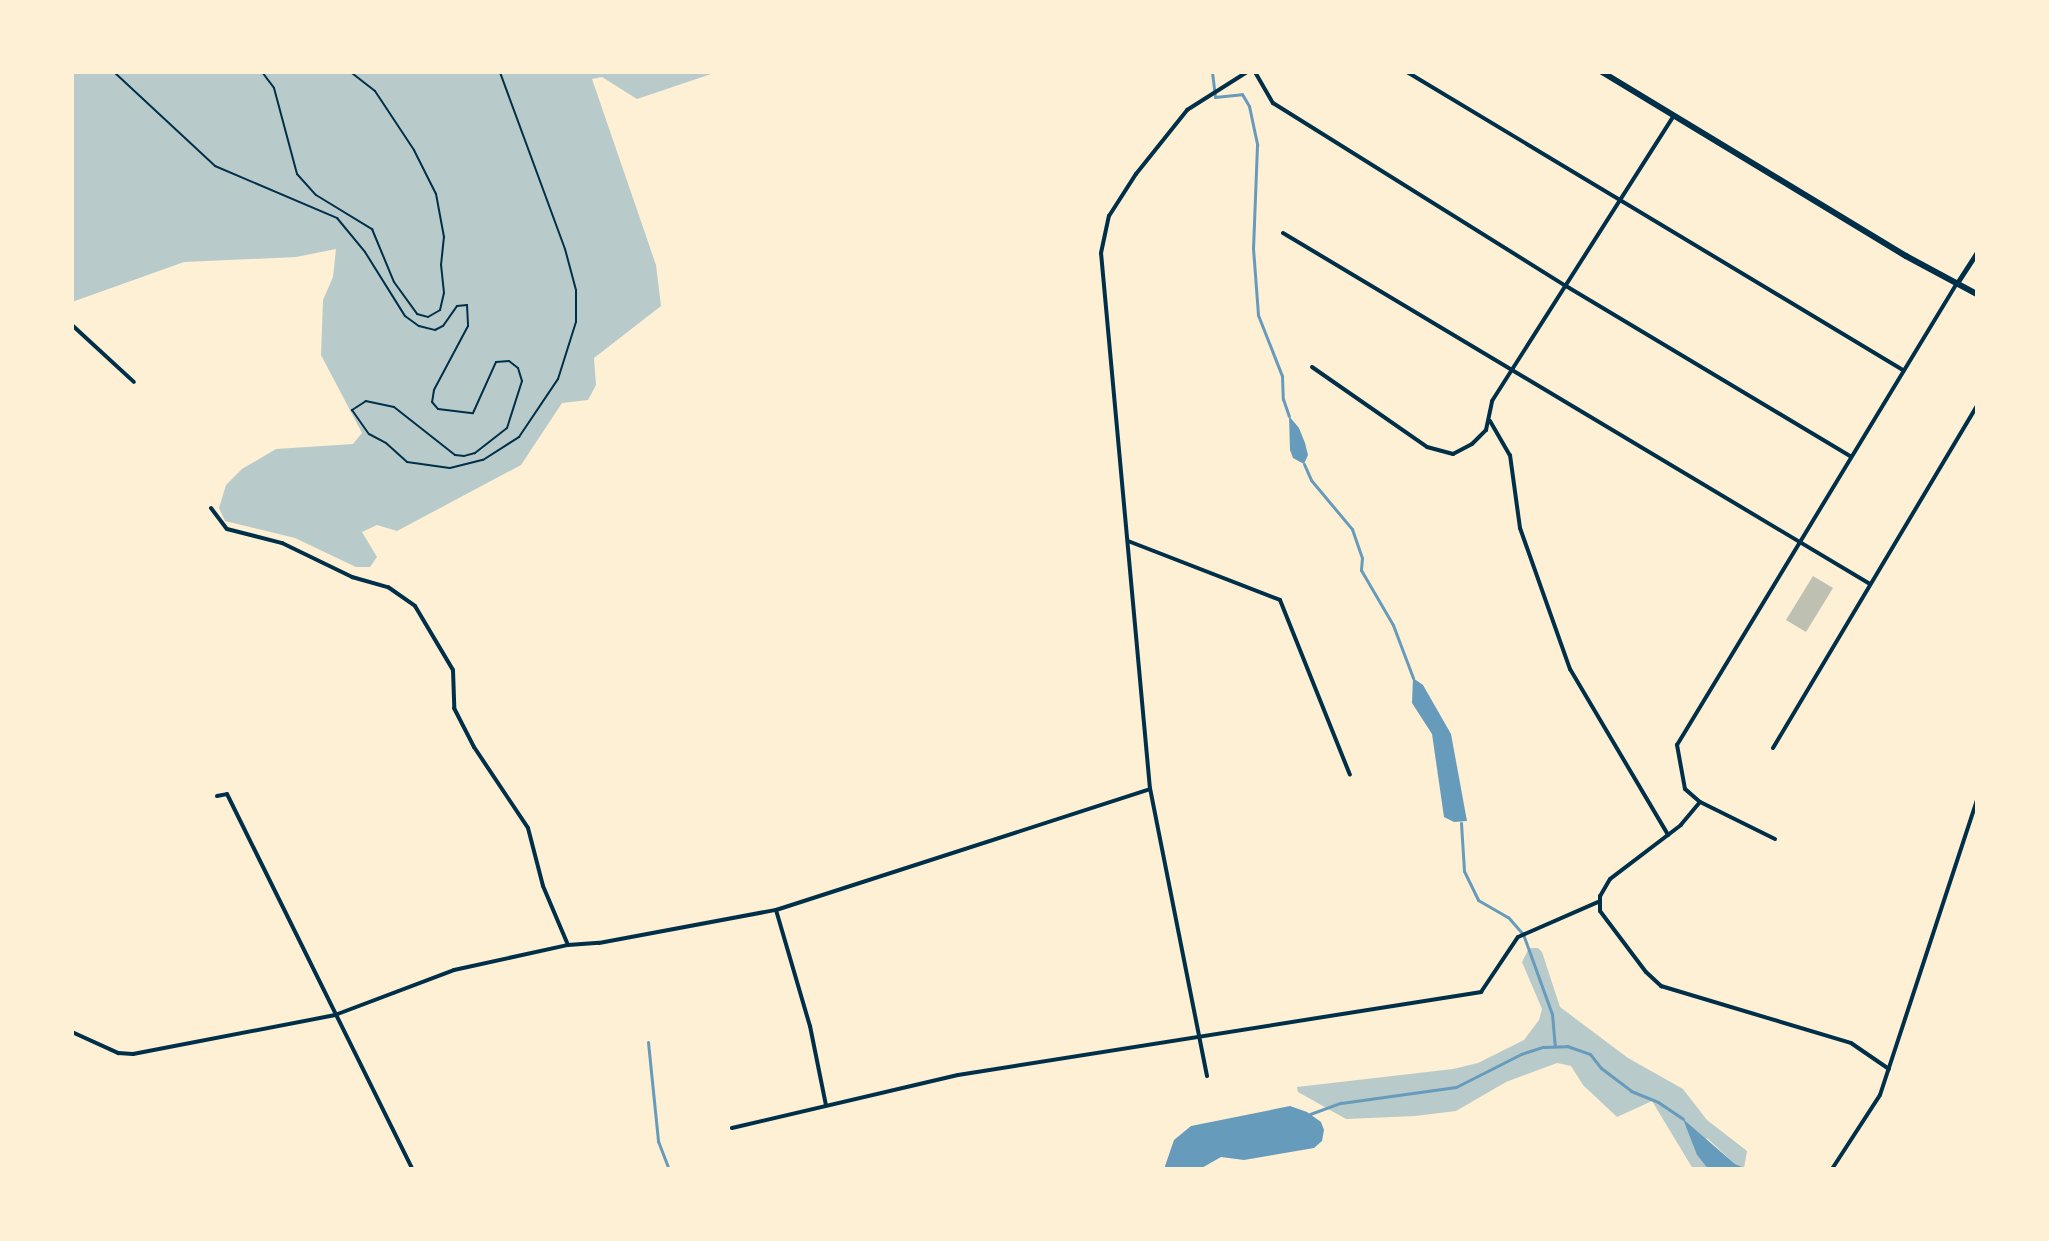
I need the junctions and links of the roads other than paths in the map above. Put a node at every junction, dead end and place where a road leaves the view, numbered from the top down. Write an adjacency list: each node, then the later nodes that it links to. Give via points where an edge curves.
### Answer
1 (1247, 72): 21 (street, via 1187,110 1109,216 1101,253)
2 (1255, 72): 10 (street, via 1273,103)
3 (1407, 72): 6 (street)
4 (1602, 72): 5 (main road)
5 (1674, 115): 6 (street); 9 (main road)
6 (1621, 200): 10 (street); 15 (street)
7 (1283, 233): 14 (street)
8 (1977, 252): 9 (street)
9 (1957, 283): 11 (main road); 15 (street)
10 (1566, 286): 14 (street); 19 (street)
11 (1977, 294)
12 (72, 325): 16 (street)
13 (1312, 367): 18 (street, via 1427,447 1453,454 1472,444)
14 (1513, 368): 18 (street, via 1492,401); 22 (street)
15 (1903, 370): 19 (street)
16 (134, 382)
17 (1977, 406): 23 (street)
18 (1490, 421): 30 (street, via 1510,455 1520,528 1570,669)
19 (1850, 456): 22 (street)
20 (211, 508): 34 (street, via 227,529 282,543 352,577 388,587 415,606 453,670 454,708 528,828 543,886)
21 (1128, 541): 25 (street, via 1280,600); 26 (street)
22 (1800, 542): 23 (street); 29 (street, via 1677,745 1685,789)
23 (1870, 584): 24 (street)
24 (1773, 748)
25 (1350, 775)
26 (1150, 789): 33 (street); 37 (street)
27 (217, 796): 35 (street, via 227,794)
28 (1977, 800): 38 (street)
29 (1700, 802): 30 (street); 31 (street)
30 (1668, 835): 32 (street, via 1610,879)
31 (1775, 839)
32 (1598, 902): 37 (street, via 1523,934 1481,992); 38 (street, via 1661,986 1840,1039)
33 (776, 910): 34 (street); 40 (street, via 810,1026)
34 (568, 945): 35 (street, via 454,970)
35 (335, 1015): 36 (street, via 133,1054 118,1053); 42 (street)
36 (72, 1032)
37 (1198, 1037): 39 (street); 40 (street, via 958,1075)
38 (1889, 1069): 43 (street, via 1871,1113)
39 (1207, 1076)
40 (826, 1105): 41 (street)
41 (732, 1128)
42 (412, 1169)
43 (1832, 1169)

